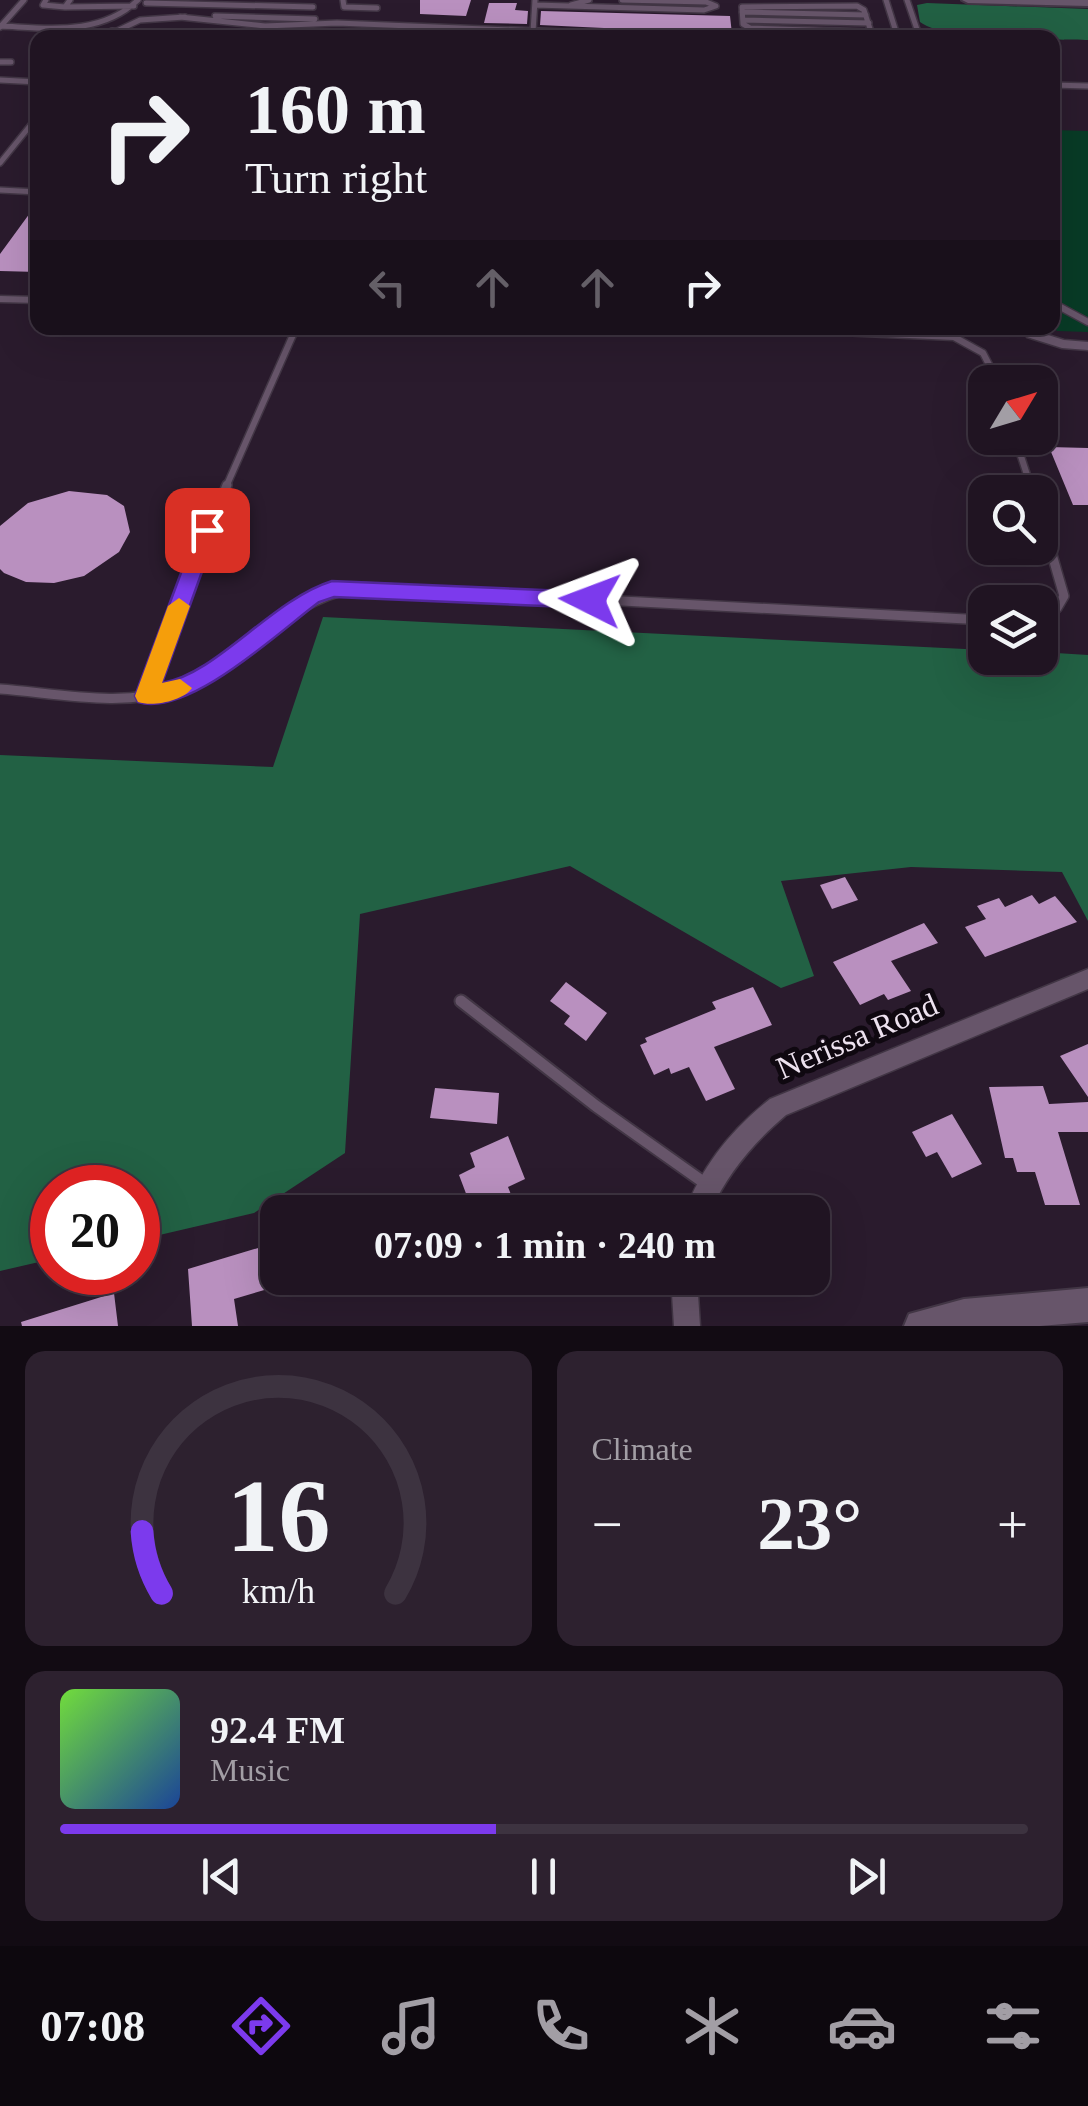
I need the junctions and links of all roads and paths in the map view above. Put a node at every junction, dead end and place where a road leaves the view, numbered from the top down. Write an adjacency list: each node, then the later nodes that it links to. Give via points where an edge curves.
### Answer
1 (24, 0): 31 (lane)
2 (46, 0): 18 (lane, via 46,6)
3 (70, 0): 18 (lane)
4 (91, 0): 19 (lane)
5 (114, 0): 20 (lane)
6 (343, 0): 22 (lane, via 344,7)
7 (380, 0): 22 (lane)
8 (589, 0): 17 (lane)
9 (622, 0): 17 (lane, via 706,2 716,8)
10 (886, 0): 38 (lane)
11 (907, 0): 39 (lane)
12 (968, 0): 15 (street)
13 (141, 2): 20 (lane); 21 (lane); 28 (lane); 31 (lane, via 124,16 96,24)
14 (535, 2): 17 (lane); 35 (lane)
15 (1088, 4)
16 (798, 5): 23 (lane, via 746,4); 24 (lane); 25 (lane, via 857,6)
17 (569, 6)
18 (64, 7): 19 (lane)
19 (86, 7): 20 (lane)
20 (109, 7)
21 (313, 7)
22 (377, 8): 30 (lane)
23 (742, 12): 24 (lane); 26 (lane)
24 (800, 13): 25 (lane); 27 (lane)
25 (866, 14): 29 (lane)
26 (743, 20): 27 (lane); 36 (lane, via 750,28)
27 (802, 21): 29 (lane); 36 (lane)
28 (130, 22): 30 (lane, via 180,17 265,26); 33 (lane)
29 (869, 23): 37 (lane)
30 (370, 24): 32 (lane)
31 (0, 27): 40 (lane)
32 (468, 29): 34 (lane)
33 (114, 30)
34 (474, 30)
35 (532, 30)
36 (804, 30)
37 (871, 30)
38 (895, 30)
39 (917, 30)
40 (30, 32)
41 (0, 62): 42 (lane)
42 (11, 62)
43 (0, 80): 44 (lane)
44 (30, 82)
45 (1060, 85): 46 (lane)
46 (1088, 86)
47 (30, 126): 48 (lane)
48 (1, 161)
49 (0, 190): 50 (lane)
50 (30, 192)
51 (0, 299): 52 (lane)
52 (30, 300)
53 (1060, 306): 54 (lane)
54 (1088, 322)
55 (293, 335): 64 (lane, via 207,530)
56 (927, 335): 59 (lane, via 975,344)
57 (1039, 335): 58 (street)
58 (1088, 346)
59 (992, 365)
60 (1057, 565): 61 (lane, via 1064,596)
61 (1058, 606)
62 (968, 619): 64 (lane, via 332,589 311,596 197,680)
63 (0, 689): 64 (lane)
64 (146, 696)
65 (1088, 979): 67 (street, Nerissa Road, via 778,1106 745,1132)
66 (461, 1001): 67 (lane)
67 (708, 1186): 68 (street, Nerissa Road)
68 (704, 1195)
69 (682, 1295): 71 (street)
70 (1088, 1305): 72 (street)
71 (687, 1326)
72 (921, 1326)

